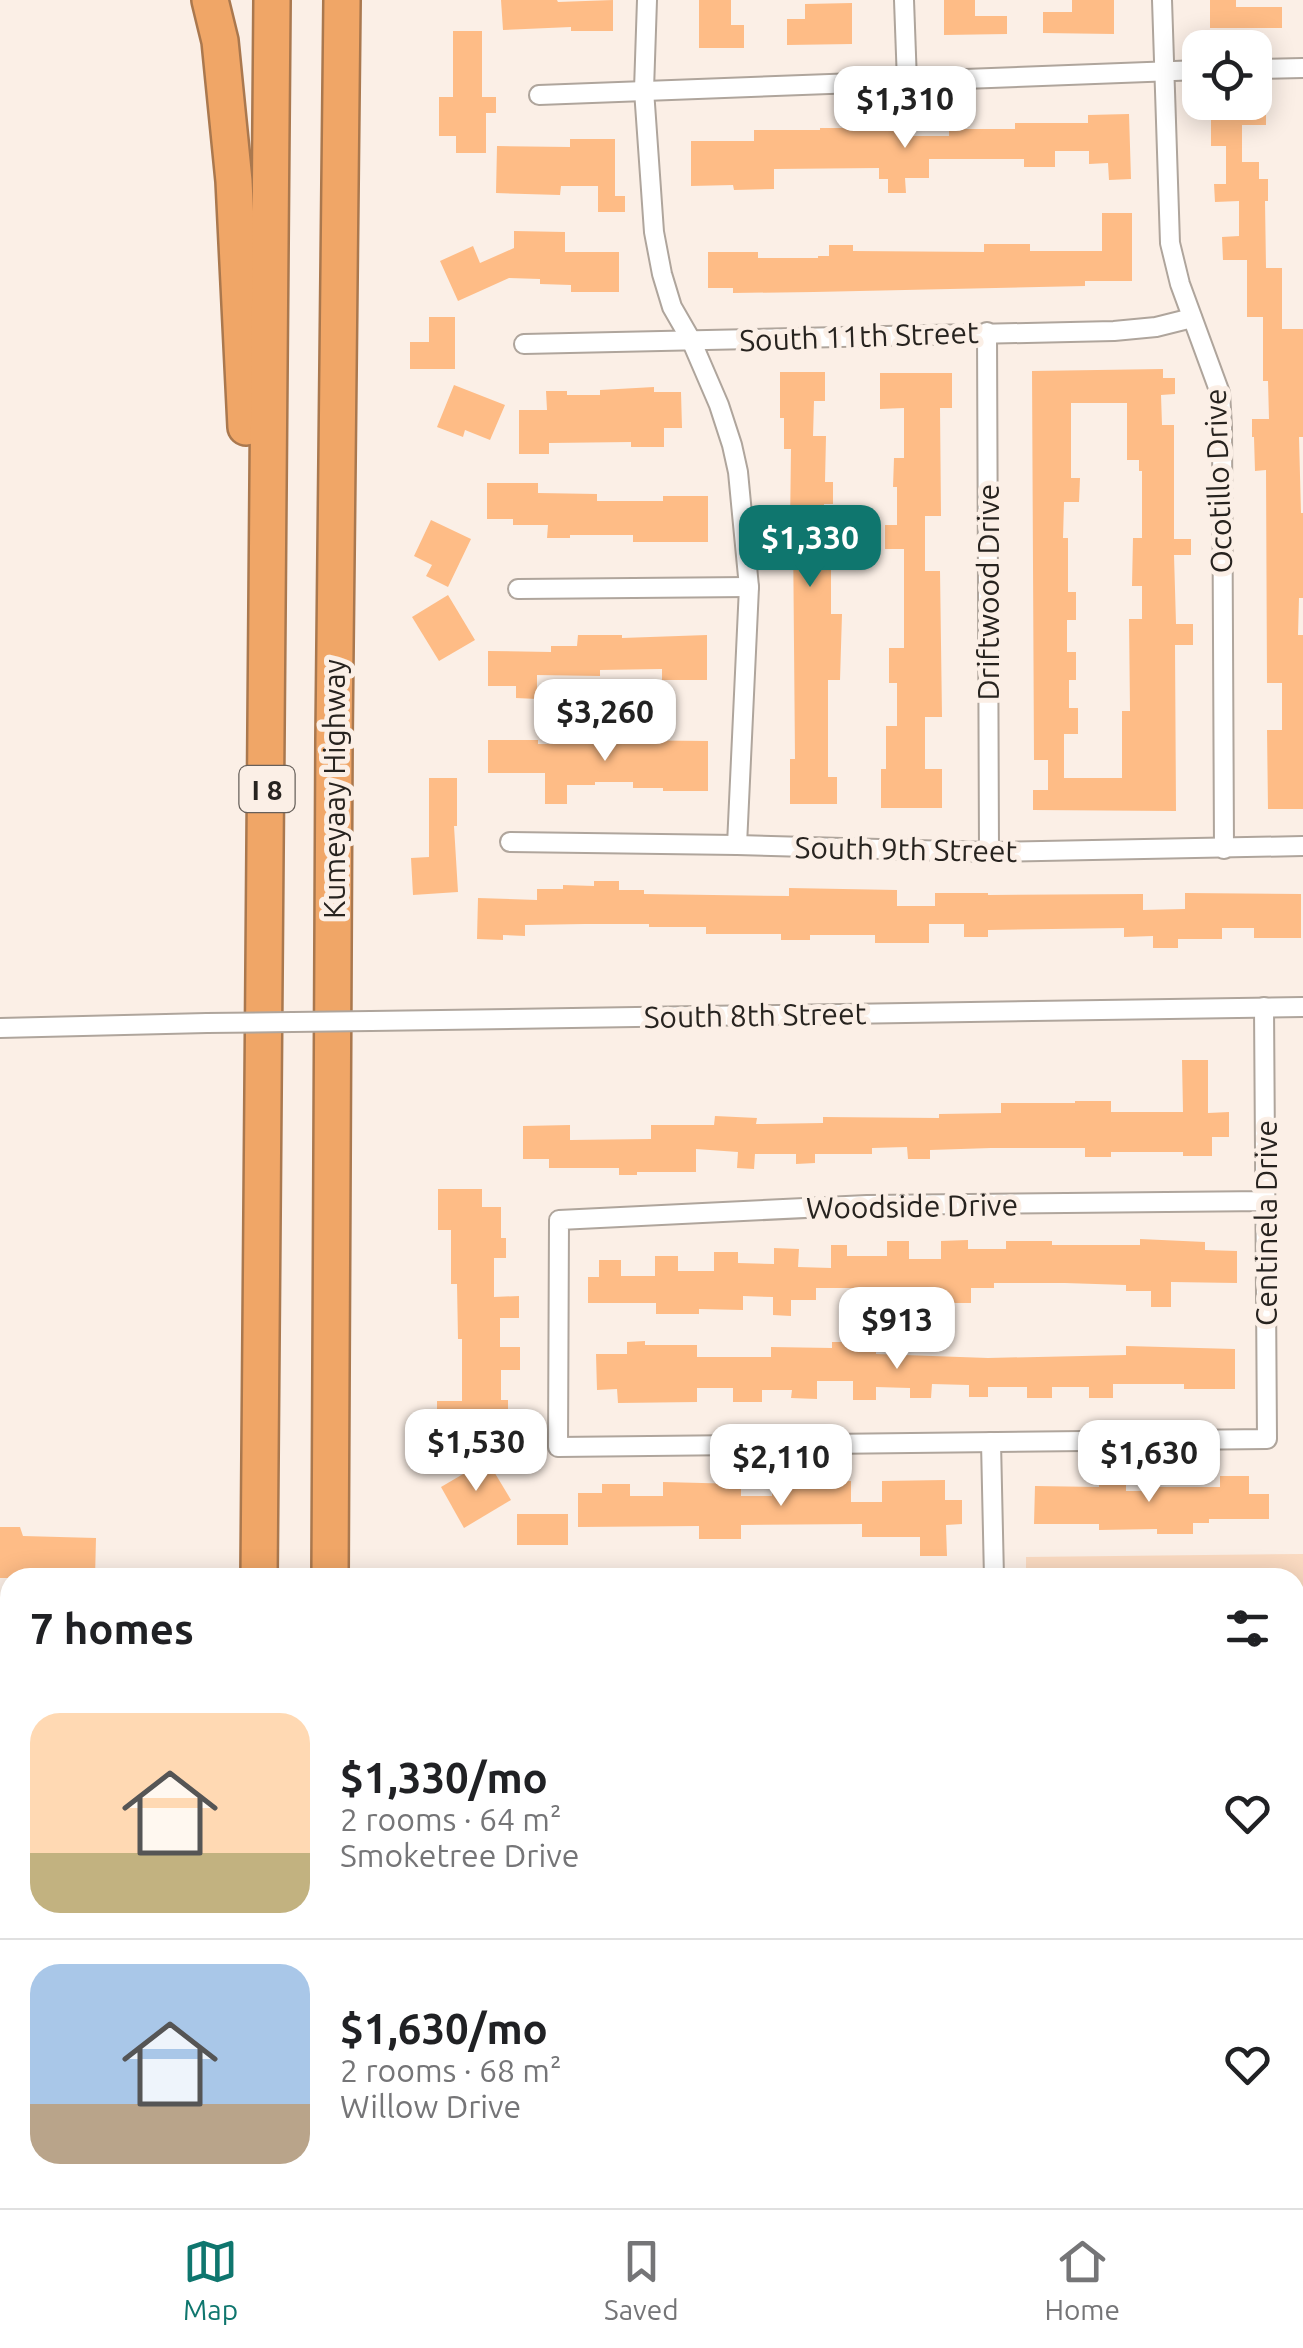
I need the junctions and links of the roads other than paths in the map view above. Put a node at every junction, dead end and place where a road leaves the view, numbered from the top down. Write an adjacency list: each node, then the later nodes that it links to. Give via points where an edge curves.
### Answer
1 (210, 0): 22 (highway, via 234,181 249,620)
2 (272, 0): 22 (highway, I 8)
3 (342, 0): 8 (highway, Kumeyaay Highway / I 8)
4 (350, 0): 8 (highway)
5 (647, 0): 14 (street)
6 (904, 0): 13 (street)
7 (1162, 0): 12 (street, Ocotillo Drive)
8 (342, 42): 34 (highway, Kumeyaay Highway / I 8)
9 (1303, 68): 10 (street)
10 (1272, 69)
11 (1182, 70): 12 (street)
12 (1163, 71): 13 (street); 16 (street, Ocotillo Drive, via 1170,242)
13 (907, 82): 14 (street)
14 (644, 90): 15 (street); 18 (street, via 654,232 672,307)
15 (539, 95)
16 (1192, 318): 17 (street, South 11th Street, via 1114,331); 26 (street, Ocotillo Drive, via 1220,393)
17 (987, 332): 18 (street, South 11th Street); 27 (street, Driftwood Drive)
18 (692, 340): 19 (street, South 11th Street); 20 (street, via 732,445)
19 (524, 344)
20 (748, 586): 21 (street); 24 (street)
21 (518, 589)
22 (268, 693): 33 (highway, I 8)
23 (510, 842): 24 (street, South 9th Street)
24 (737, 845): 27 (street, South 9th Street)
25 (1303, 846): 26 (street, South 9th Street)
26 (1224, 849): 27 (street, South 9th Street)
27 (990, 852)
28 (1264, 1007): 29 (street, South 8th Street); 30 (street, South 8th Street, bridge); 31 (street, Centinela Drive)
29 (1303, 1007)
30 (0, 1028)
31 (1266, 1201): 32 (street, Centinela Drive, via 1267,1439); 32 (street, Woodside Drive, via 867,1205 559,1220 558,1448)
32 (991, 1442): 35 (street)
33 (259, 1568)
34 (330, 1568)
35 (994, 1568)

